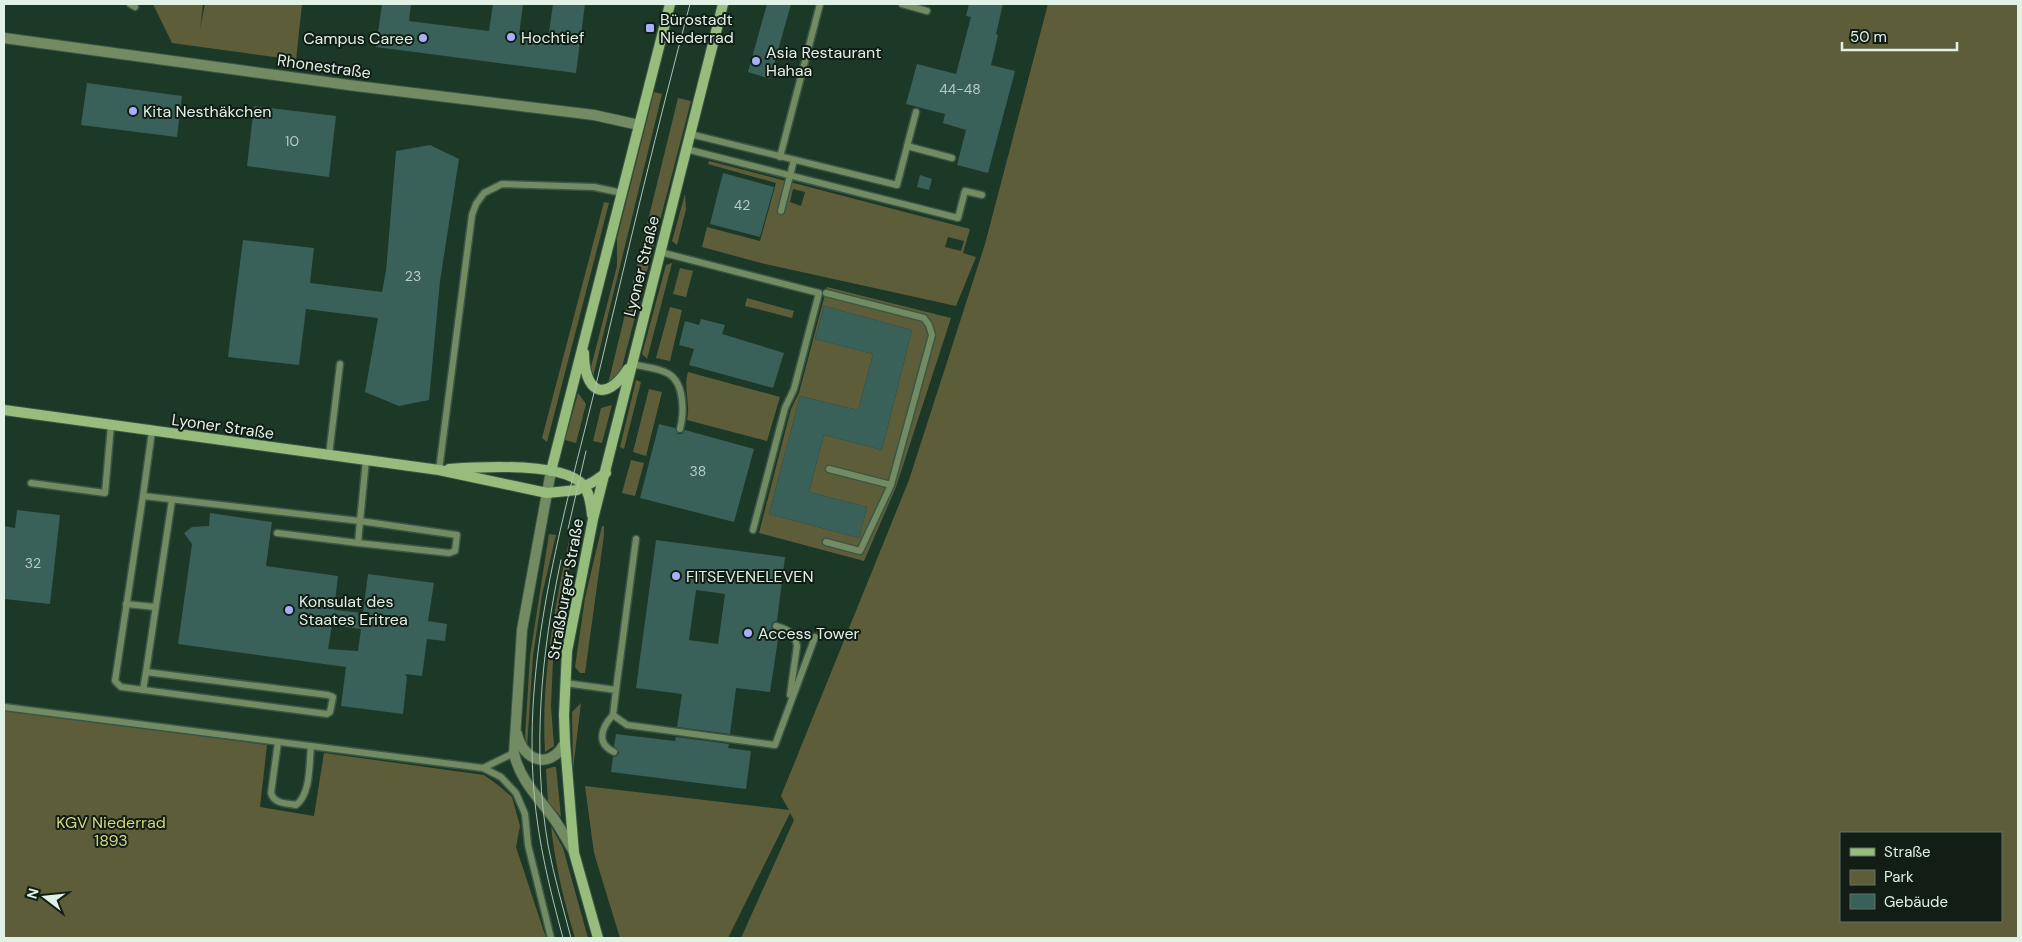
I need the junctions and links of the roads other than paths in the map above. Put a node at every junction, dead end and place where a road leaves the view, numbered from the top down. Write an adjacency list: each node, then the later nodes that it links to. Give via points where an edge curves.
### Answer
1 (670, 4): 8 (main road)
2 (724, 4): 9 (main road, Lyoner Straße)
3 (820, 4): 12 (lane)
4 (902, 4): 5 (lane)
5 (927, 10)
6 (4, 38): 8 (street, Rhonestraße, via 594,115)
7 (916, 112): 10 (lane)
8 (639, 126): 16 (main road)
9 (690, 134): 11 (main road, Lyoner Straße); 12 (lane)
10 (907, 146): 13 (lane); 14 (lane, via 897,185)
11 (686, 149): 15 (lane); 19 (main road, Lyoner Straße)
12 (780, 156): 14 (lane)
13 (952, 158)
14 (794, 160): 15 (lane)
15 (790, 176): 17 (lane, via 958,218 965,191); 18 (lane)
16 (622, 193): 21 (main road); 30 (lane, via 594,187 502,184 484,193 476,204 472,214)
17 (982, 195)
18 (781, 211)
19 (660, 252): 23 (main road, Lyoner Straße); 42 (lane, via 819,293)
20 (826, 293): 35 (lane, via 924,318 929,325 932,335)
21 (585, 332): 23 (main road, via 585,373 595,388 610,388); 32 (main road)
22 (340, 364): 28 (lane)
23 (632, 364): 26 (lane, via 669,374 674,379 679,387 683,414); 33 (main road, Lyoner Straße)
24 (4, 410): 25 (main road, Lyoner Straße)
25 (111, 426): 27 (main road, Lyoner Straße); 34 (lane, via 105,493)
26 (680, 429)
27 (152, 431): 28 (main road, Lyoner Straße); 38 (lane)
28 (329, 455): 29 (main road, Lyoner Straße)
29 (366, 460): 30 (main road, Lyoner Straße); 41 (lane)
30 (439, 470): 32 (main road, Lyoner Straße, via 507,466); 37 (main road, Lyoner Straße)
31 (829, 470): 35 (lane)
32 (550, 471): 36 (main road, Lyoner Straße, via 573,478); 37 (street)
33 (606, 472): 36 (main road, Lyoner Straße); 40 (main road, Straßburger Straße)
34 (31, 483)
35 (891, 486): 45 (lane, via 860,551)
36 (585, 487): 37 (main road, Lyoner Straße, via 569,492); 40 (main road)
37 (546, 493): 58 (street, Straßburger Straße, via 522,630)
38 (143, 496): 39 (lane); 47 (lane)
39 (172, 500): 41 (lane); 48 (lane)
40 (592, 519): 52 (main road, Straßburger Straße, via 573,613)
41 (360, 521): 46 (lane); 46 (lane, via 457,535 455,550 449,553)
42 (752, 530)
43 (277, 533): 46 (lane)
44 (636, 539): 54 (lane)
45 (826, 542)
46 (358, 543)
47 (126, 604): 48 (lane); 53 (lane, via 115,681 121,687)
48 (155, 607): 51 (lane)
49 (776, 626): 55 (lane, via 790,632 797,646)
50 (815, 637): 55 (lane)
51 (146, 672): 53 (lane); 53 (lane, via 333,697 327,714)
52 (565, 683): 54 (lane); 60 (main road, Straßburger Straße)
53 (143, 690)
54 (616, 690): 57 (lane)
55 (790, 703): 57 (lane, via 774,745 627,725)
56 (4, 707): 59 (lane)
57 (614, 715): 62 (lane, via 605,724 602,734 605,746)
58 (514, 726): 60 (street, Straßburger Straße, via 522,748 534,759 555,757); 63 (street, Straßburger Straße)
59 (278, 742): 61 (lane); 61 (lane, via 271,793 277,802 296,805 305,794)
60 (565, 743): 65 (main road, Straßburger Straße)
61 (311, 746): 64 (lane)
62 (614, 752)
63 (514, 753): 64 (lane); 65 (street, Straßburger Straße, via 519,769 560,827)
64 (483, 768): 66 (lane, via 501,777 516,793 525,814 528,845)
65 (574, 853): 67 (main road, Straßburger Straße)
66 (551, 938)
67 (598, 938)

